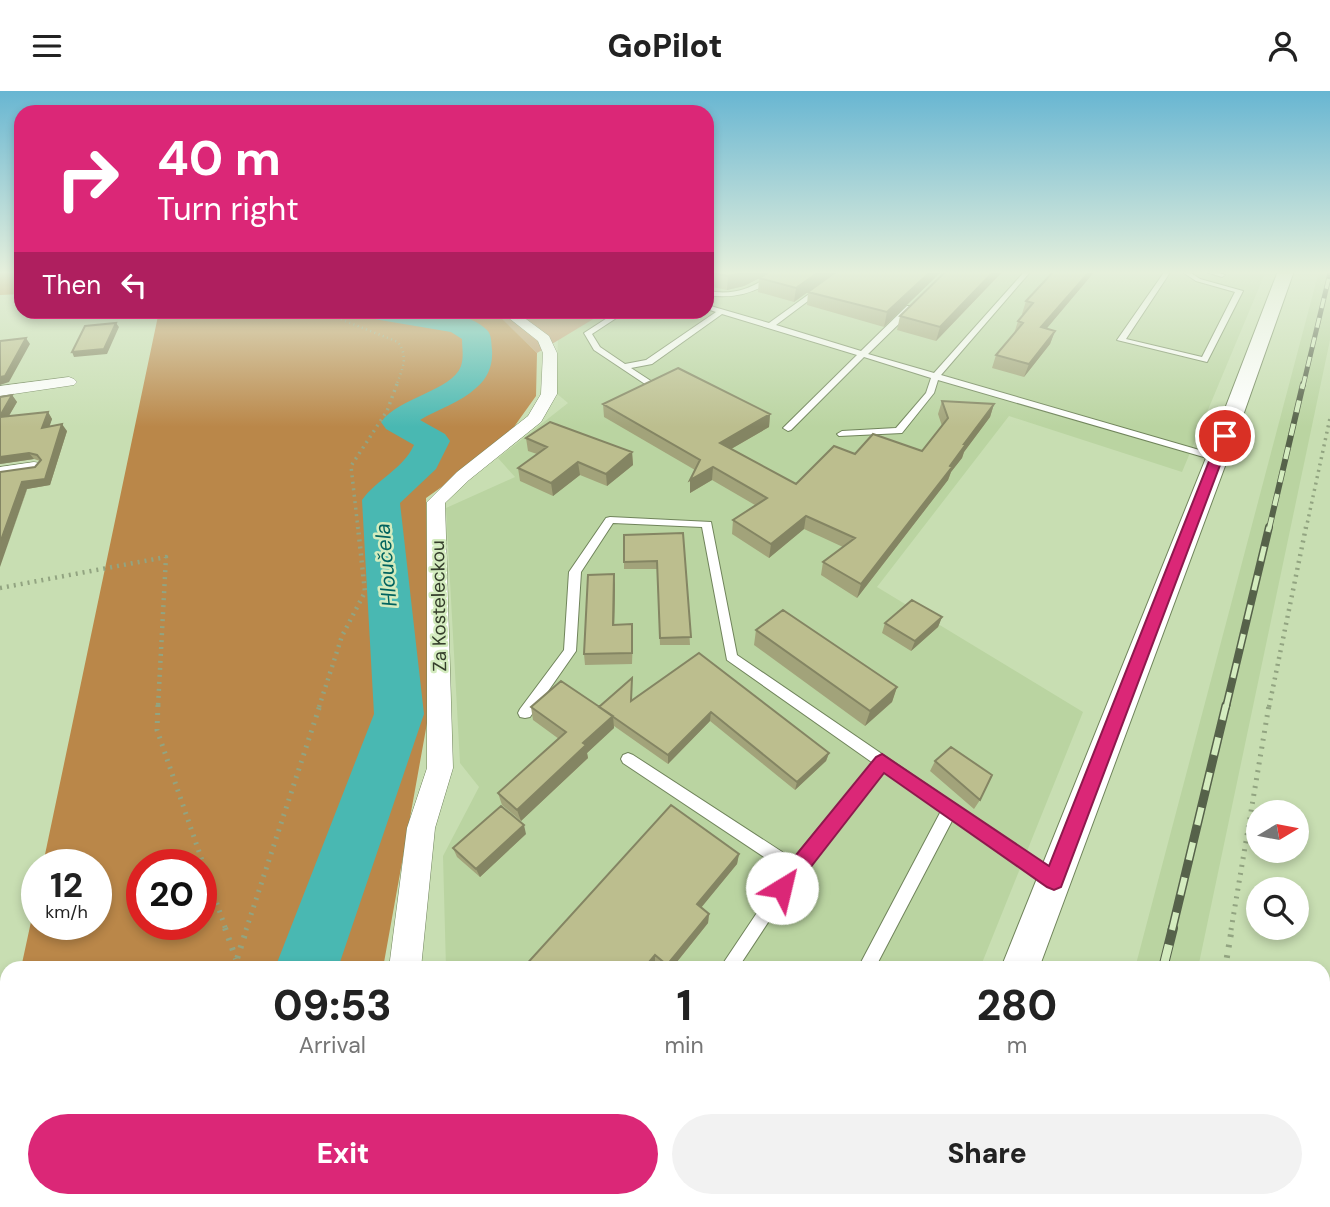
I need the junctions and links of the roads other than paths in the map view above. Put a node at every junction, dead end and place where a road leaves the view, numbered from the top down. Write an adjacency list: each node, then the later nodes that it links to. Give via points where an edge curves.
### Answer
1 (522, 323): 29 (street, Za Kosteleckou, via 544,339 550,353 549,394 535,419 436,502 440,768 421,828)
2 (604, 323): 13 (lane, via 588,333 597,348)
3 (705, 323): 13 (lane, via 649,362)
4 (761, 323): 11 (lane)
5 (775, 323): 11 (lane)
6 (894, 323): 12 (lane)
7 (983, 323): 14 (lane)
8 (1133, 323): 9 (lane, via 1121,340 1204,360)
9 (1223, 323)
10 (1265, 323): 20 (street)
11 (771, 326): 12 (lane)
12 (861, 354): 14 (lane); 18 (lane)
13 (624, 367): 16 (lane)
14 (936, 377): 19 (lane, via 930,393 899,431); 20 (lane)
15 (69, 383): 17 (street)
16 (651, 385)
17 (0, 391)
18 (788, 428)
19 (842, 434)
20 (1217, 458): 28 (street)
21 (34, 467): 22 (street)
22 (0, 471)
23 (525, 713): 25 (lane, via 570,651 575,572 610,520 707,524 731,657)
24 (628, 759): 27 (lane)
25 (882, 762): 26 (lane); 27 (lane)
26 (950, 809): 28 (lane); 31 (lane)
27 (795, 869): 30 (lane)
28 (1054, 880): 32 (street)
29 (405, 961)
30 (733, 961)
31 (870, 961)
32 (1023, 961)

